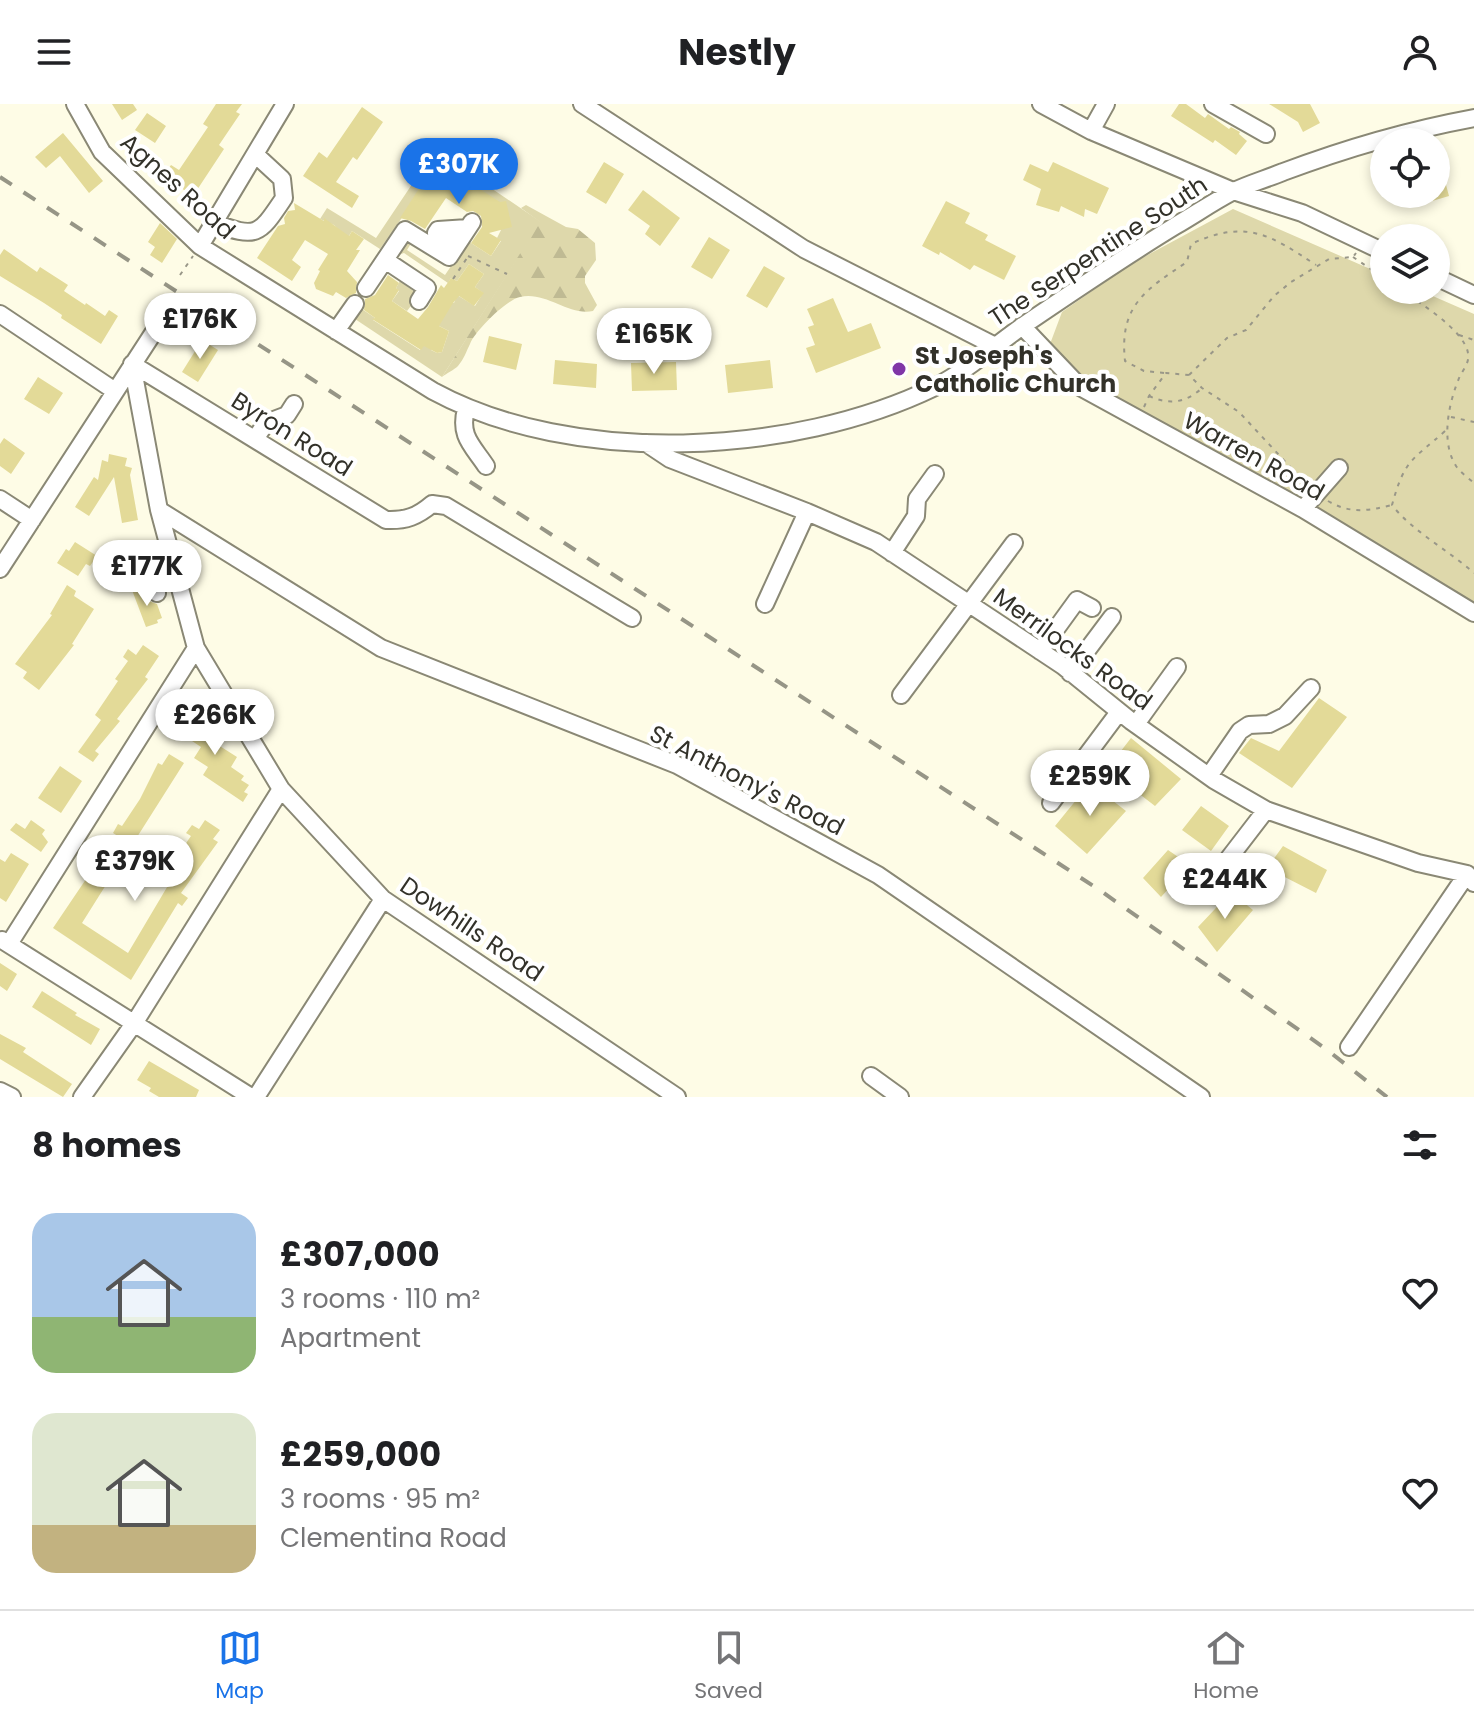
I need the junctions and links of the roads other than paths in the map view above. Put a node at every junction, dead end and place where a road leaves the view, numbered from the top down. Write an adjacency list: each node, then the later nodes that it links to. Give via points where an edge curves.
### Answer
1 (75, 104): 14 (street, Agnes Road, via 102,152)
2 (285, 104): 10 (street)
3 (582, 104): 27 (street, via 804,249)
4 (1041, 104): 8 (street)
5 (1106, 104): 8 (street)
6 (1213, 104): 9 (street)
7 (1474, 118): 11 (street, The Serpentine South, via 1325,156)
8 (1091, 131): 11 (street)
9 (1266, 134)
10 (255, 154): 12 (street); 12 (street, via 282,179 284,198 255,232)
11 (1233, 191): 13 (street, via 1302,213); 25 (street, The Serpentine South)
12 (214, 223): 14 (street)
13 (1370, 245)
14 (200, 246): 22 (street, Agnes Road)
15 (463, 250): 15 (street, via 470,225 438,230 436,233); 16 (street, via 449,257 405,230)
16 (385, 260): 18 (street); 20 (street, via 427,288)
17 (1450, 284): 19 (street)
18 (366, 288)
19 (1474, 295)
20 (419, 301)
21 (355, 304): 26 (street)
22 (307, 312): 26 (street, The Serpentine South)
23 (0, 314): 29 (street)
24 (163, 318): 28 (street)
25 (1022, 326): 27 (street, The Serpentine South); 38 (street, Warren Road, via 1080,387)
26 (336, 331): 31 (street, The Serpentine South)
27 (995, 346): 33 (street, The Serpentine South, via 936,386 840,423 742,439)
28 (132, 364): 29 (street); 32 (street, Byron Road); 39 (street, Dowhills Road)
29 (115, 391): 41 (street)
30 (294, 404): 32 (street, via 287,415 266,423)
31 (466, 409): 33 (street, The Serpentine South, via 580,438); 34 (street, via 465,435)
32 (255, 439): 52 (street, Byron Road, via 386,520 420,515 432,504 446,506)
33 (645, 443): 40 (street, Merrilocks Road, via 670,459)
34 (486, 466)
35 (1339, 468): 38 (street)
36 (935, 474): 43 (street)
37 (0, 499): 41 (street)
38 (1303, 509): 50 (street, Warren Road)
39 (159, 510): 44 (street, Dowhills Road); 78 (street, St Anthony's Road, via 381,648 677,765 878,875)
40 (807, 512): 43 (street, Merrilocks Road); 47 (street)
41 (32, 520): 45 (street)
42 (1014, 543): 48 (street)
43 (892, 553): 48 (street, Merrilocks Road)
44 (174, 565): 46 (street, via 153,575); 53 (street, Dowhills Road)
45 (0, 569)
46 (157, 593)
47 (765, 604)
48 (968, 604): 54 (street, Merrilocks Road); 58 (street)
49 (1092, 608): 54 (street, via 1077,600)
50 (1474, 613)
51 (1112, 617): 56 (street)
52 (632, 618)
53 (196, 648): 62 (street, Dowhills Road); 68 (street)
54 (1040, 651): 56 (street, Merrilocks Road)
55 (1177, 667): 60 (street)
56 (1070, 673): 59 (street, Merrilocks Road)
57 (1311, 688): 61 (street, via 1285,716 1240,731)
58 (901, 695)
59 (1119, 712): 60 (street, Merrilocks Road); 63 (street)
60 (1136, 724): 61 (street, Merrilocks Road)
61 (1209, 776): 64 (street, Merrilocks Road)
62 (281, 789): 67 (street, Dowhills Road); 69 (street)
63 (1051, 803)
64 (1266, 810): 65 (street); 66 (street, Merrilocks Road)
65 (1216, 875)
66 (1470, 879): 70 (street)
67 (383, 899): 75 (street); 76 (street, Dowhills Road)
68 (5, 941): 69 (street)
69 (135, 1022): 74 (street); 75 (street)
70 (1349, 1047)
71 (871, 1076): 77 (street)
72 (0, 1091): 73 (street)
73 (12, 1097)
74 (82, 1097)
75 (253, 1097)
76 (677, 1097)
77 (900, 1097)
78 (1201, 1097)

